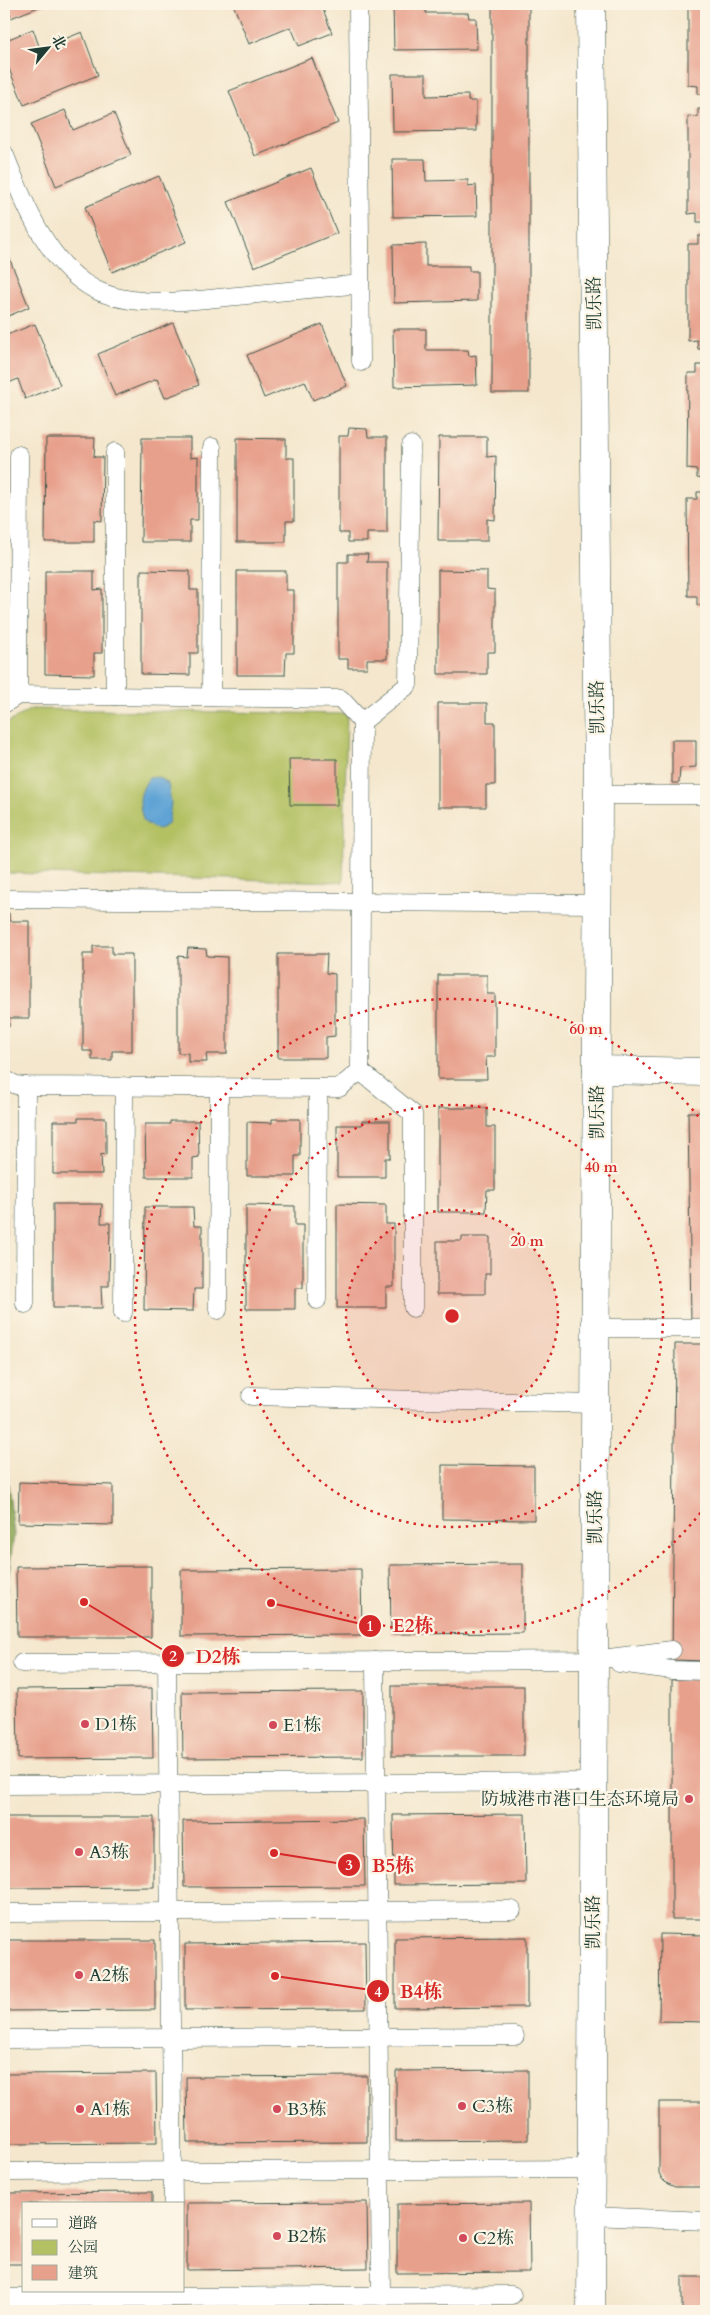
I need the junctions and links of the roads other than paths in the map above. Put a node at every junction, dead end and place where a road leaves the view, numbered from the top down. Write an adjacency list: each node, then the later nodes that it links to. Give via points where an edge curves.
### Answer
1 (358, 4): 4 (lane)
2 (591, 4): 14 (street, 凯乐路)
3 (4, 153): 4 (lane, via 22,199 43,237 65,266 93,288 117,298 142,302 206,299)
4 (360, 284): 5 (lane)
5 (361, 362)
6 (411, 445): 13 (lane, via 408,686)
7 (212, 447): 11 (lane)
8 (115, 452): 10 (lane)
9 (19, 455): 12 (lane)
10 (115, 696): 11 (lane); 12 (lane)
11 (211, 697): 13 (lane, via 341,698)
12 (11, 700)
13 (362, 722): 17 (lane)
14 (598, 795): 15 (lane); 18 (street, 凯乐路)
15 (706, 795)
16 (4, 899): 17 (lane)
17 (361, 902): 18 (lane); 20 (lane)
18 (598, 904): 19 (street, 凯乐路)
19 (597, 1070): 21 (street); 32 (street, 凯乐路)
20 (360, 1071): 26 (lane, via 339,1088); 29 (lane, via 413,1114)
21 (706, 1072)
22 (4, 1079): 23 (lane)
23 (26, 1086): 24 (lane); 28 (lane)
24 (124, 1086): 25 (lane); 31 (lane)
25 (219, 1087): 26 (lane); 30 (lane)
26 (318, 1088): 27 (lane)
27 (317, 1300)
28 (25, 1304)
29 (413, 1308)
30 (218, 1310)
31 (123, 1313)
32 (596, 1328): 33 (lane); 35 (street, 凯乐路)
33 (706, 1328)
34 (251, 1396): 35 (lane)
35 (595, 1404): 37 (street, 凯乐路)
36 (672, 1650): 37 (lane)
37 (594, 1660): 38 (lane); 41 (lane); 42 (street, 凯乐路)
38 (375, 1661): 39 (lane); 43 (lane)
39 (167, 1662): 40 (lane); 44 (lane)
40 (22, 1663)
41 (706, 1671)
42 (594, 1782): 43 (lane); 54 (street, 凯乐路)
43 (376, 1783): 44 (lane); 47 (lane)
44 (168, 1784): 45 (lane); 48 (lane)
45 (4, 1785)
46 (512, 1910): 47 (lane)
47 (377, 1911): 48 (lane); 51 (lane)
48 (170, 1912): 49 (lane); 52 (lane)
49 (4, 1913)
50 (515, 2036): 51 (lane)
51 (379, 2037): 52 (lane); 55 (lane)
52 (171, 2038): 53 (lane); 56 (lane)
53 (4, 2039)
54 (592, 2169): 55 (lane); 59 (street, 凯乐路)
55 (380, 2170): 56 (lane); 63 (lane)
56 (172, 2171): 57 (lane); 58 (lane)
57 (4, 2172)
58 (173, 2202)
59 (592, 2216): 60 (lane); 65 (street, 凯乐路)
60 (706, 2221)
61 (173, 2294): 63 (lane); 64 (lane)
62 (512, 2295): 63 (lane)
63 (382, 2296)
64 (4, 2298)
65 (591, 2311)

